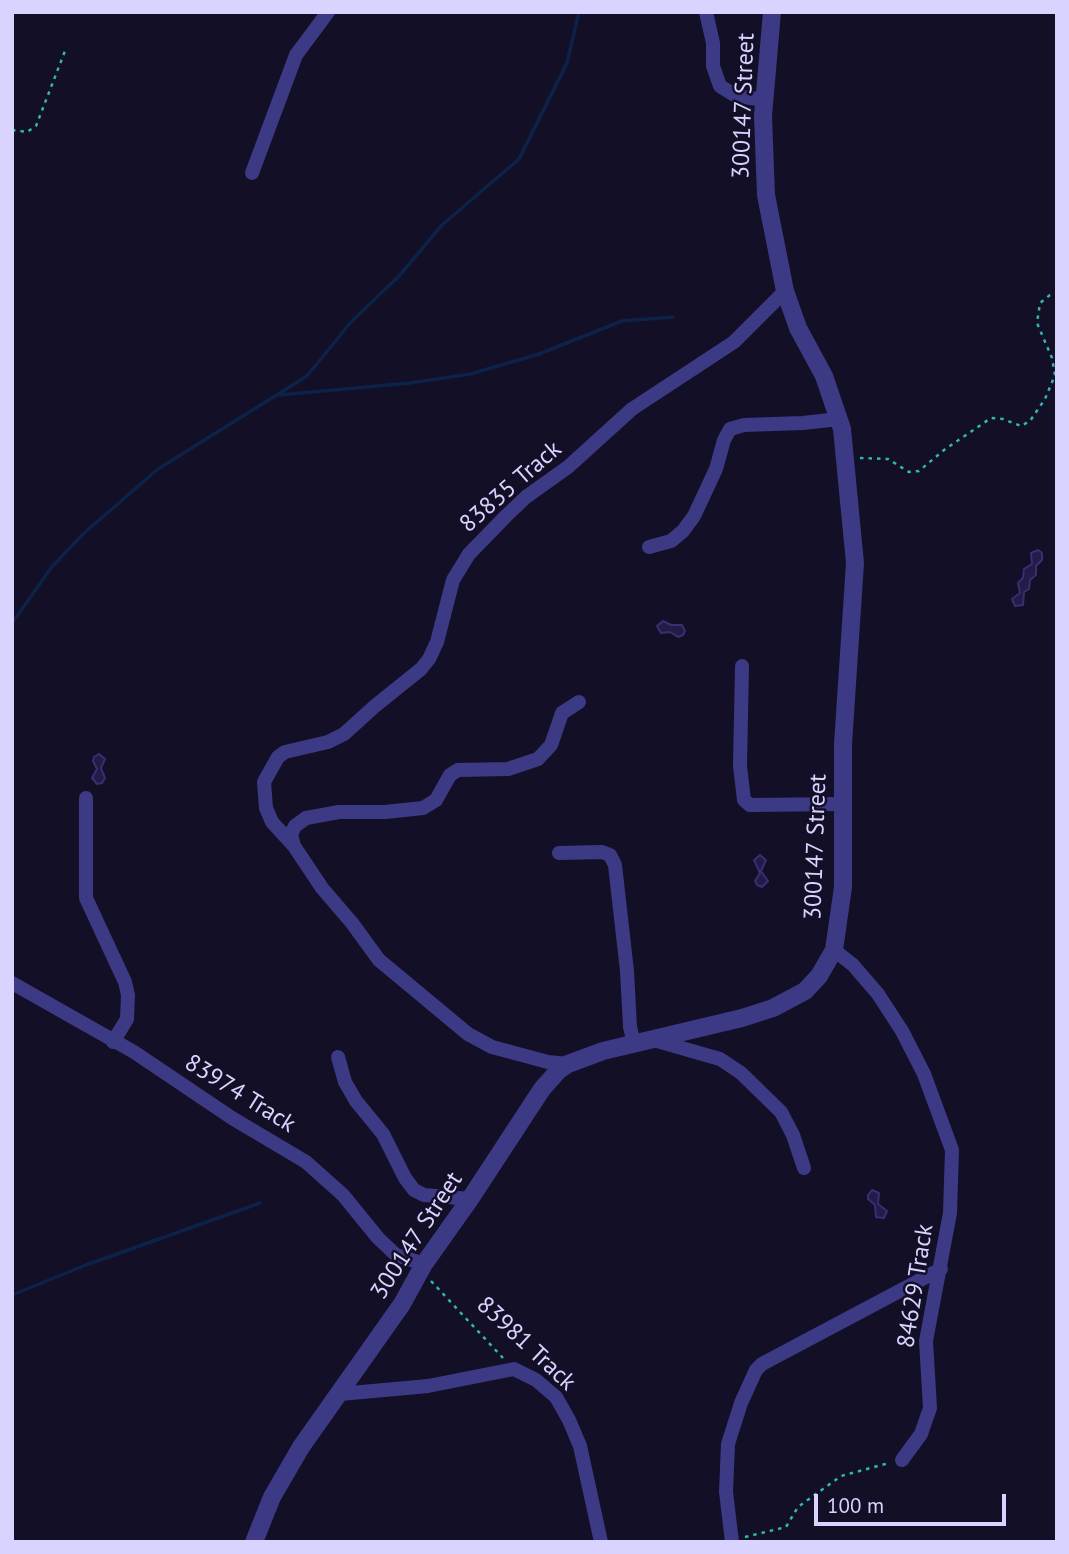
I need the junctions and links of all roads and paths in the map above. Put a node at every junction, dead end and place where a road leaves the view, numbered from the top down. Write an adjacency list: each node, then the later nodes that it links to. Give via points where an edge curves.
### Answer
1 (328, 12): 7 (street, via 296,55)
2 (706, 12): 5 (street, via 720,86 736,96)
3 (772, 12): 5 (street, 300147 Street)
4 (65, 51): 6 (path, via 36,126 27,132)
5 (765, 100): 8 (street, 300147 Street, via 766,195)
6 (12, 130)
7 (252, 173)
8 (785, 291): 10 (street, 300147 Street); 17 (street, 83835 Track, via 734,342 632,409 568,467 526,497 469,554 453,580 437,642 421,669 344,734 278,757 268,772 263,794 272,822)
9 (1057, 294): 11 (path, via 1040,303 1037,323 1055,375 1030,421 1021,426 990,418 919,471 909,472 888,459)
10 (839, 419): 11 (street, 300147 Street); 12 (street, via 730,429 694,516 671,541)
11 (846, 459): 16 (street, 300147 Street, via 855,563)
12 (649, 547)
13 (742, 666): 16 (street, via 744,800 750,805)
14 (579, 702): 17 (street, via 562,713 551,745 538,759 508,769 458,770 436,800 423,808 306,818 291,834)
15 (86, 798): 22 (street, via 86,898 128,995 127,1019)
16 (843, 804): 19 (street, 300147 Street, via 843,887)
17 (294, 846): 24 (street, 83835 Track, via 379,960 447,1018 492,1048)
18 (559, 853): 21 (street, via 606,853 615,866 630,1027)
19 (834, 950): 21 (street, 300147 Street, via 805,991 773,1008); 27 (street, 84629 Track, via 878,994 902,1031 924,1074 952,1150 950,1213)
20 (12, 984): 22 (street, 83974 Track)
21 (641, 1041): 24 (street, 300147 Street); 25 (street, via 720,1059 741,1073 781,1112)
22 (113, 1042): 28 (street, 83974 Track, via 306,1162 344,1195 396,1255)
23 (338, 1057): 26 (street, via 350,1091 383,1134 414,1190)
24 (568, 1064): 26 (street, 300147 Street, via 542,1089)
25 (804, 1168)
26 (470, 1199): 28 (street, 300147 Street)
27 (941, 1269): 31 (street, 84629 Track, via 926,1341 930,1408); 32 (street, via 756,1370 728,1444 726,1492)
28 (427, 1272): 29 (path, 83981 Track); 30 (street, 300147 Street)
29 (514, 1369): 30 (street, via 428,1385); 34 (street, 83981 Track, via 556,1397 569,1420 580,1446)
30 (340, 1394): 33 (street, 300147 Street, via 280,1482)
31 (902, 1460): 32 (path, via 841,1476 798,1507 786,1527)
32 (733, 1541)
33 (254, 1542)
34 (601, 1542)

